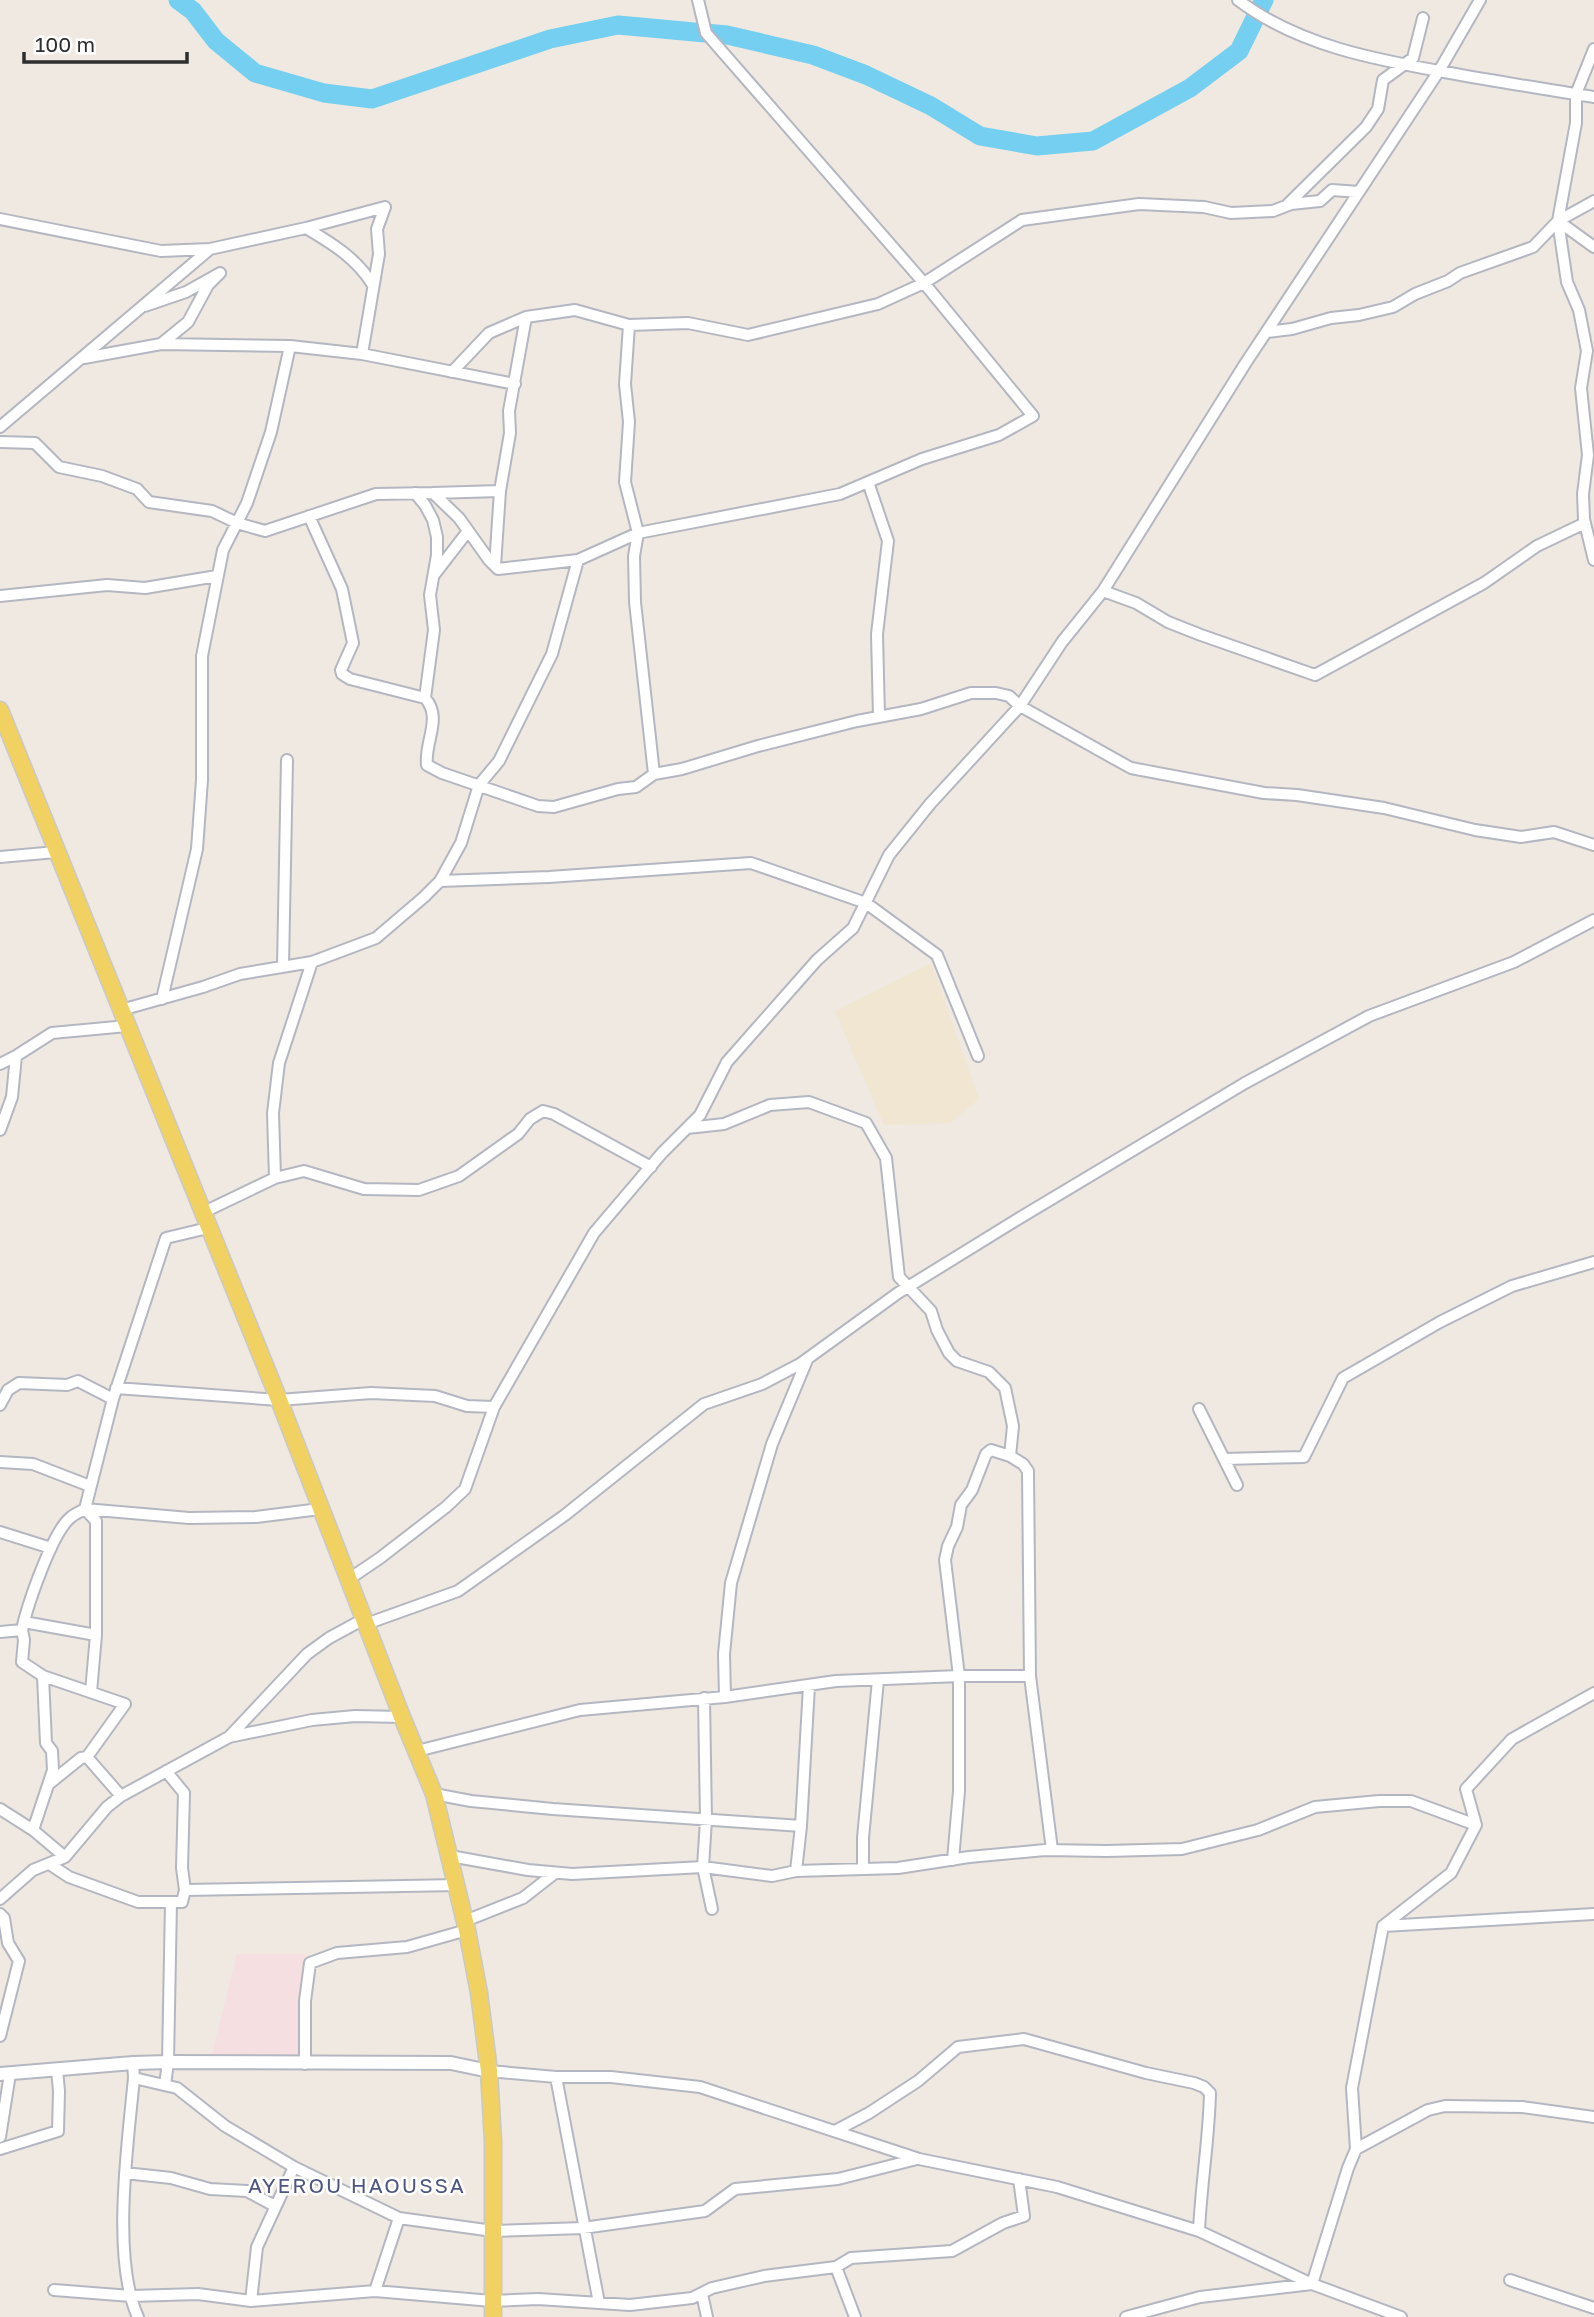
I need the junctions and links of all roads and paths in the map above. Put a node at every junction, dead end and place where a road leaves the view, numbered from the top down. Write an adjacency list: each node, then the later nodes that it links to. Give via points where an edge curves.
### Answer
1 (698, 0): 18 (street, via 706,33)
2 (1238, 0): 6 (street, via 1301,35)
3 (1480, 0): 7 (street)
4 (1423, 18): 6 (street, via 1413,58)
5 (1594, 49): 8 (street)
6 (1404, 65): 7 (street); 12 (street, via 1383,80 1378,109 1366,127)
7 (1439, 71): 8 (street); 10 (street)
8 (1576, 94): 9 (street); 14 (street, via 1574,136)
9 (1594, 97)
10 (1359, 192): 12 (street, via 1332,190 1320,201); 23 (street)
11 (1594, 201): 14 (street)
12 (1286, 206): 18 (street, via 1273,212 1231,213 1139,204 1022,220)
13 (0, 219): 17 (street, via 161,250)
14 (1558, 221): 16 (street); 23 (street, via 1533,247 1460,273 1393,307); 38 (street, via 1567,282 1579,310 1587,351 1581,388 1588,455)
15 (306, 228): 17 (street); 19 (street, via 349,255); 19 (street, via 385,207 377,229 379,254)
16 (1594, 247)
17 (210, 249): 20 (street)
18 (924, 283): 22 (street, via 878,304 748,335 688,323); 32 (street, via 1032,416 999,435)
19 (373, 285): 26 (street)
20 (140, 308): 24 (street, via 186,292 220,273 188,322); 27 (street)
21 (526, 317): 22 (street, via 575,310); 28 (street, via 489,332); 29 (street)
22 (629, 325): 40 (street, via 625,482)
23 (1267, 332): 46 (street)
24 (161, 344): 25 (street); 27 (street)
25 (290, 346): 26 (street); 37 (street, via 271,432)
26 (362, 355): 28 (street)
27 (81, 358): 30 (street)
28 (452, 372): 29 (street)
29 (514, 384): 33 (street)
30 (0, 427)
31 (0, 442): 37 (street, via 35,443 60,467 137,489 149,502 212,511)
32 (868, 482): 40 (street, via 840,494); 51 (street, via 888,541 877,634)
33 (500, 491): 35 (street); 43 (street)
34 (415, 493): 35 (street); 36 (street, via 376,494); 45 (street, via 433,520 437,537)
35 (433, 493): 39 (street)
36 (309, 516): 37 (street, via 265,531); 48 (street, via 342,589 354,643 342,674)
37 (237, 523): 44 (street, via 223,550)
38 (1585, 523): 42 (street); 46 (street, via 1537,546 1484,583 1315,676 1168,622)
39 (468, 531): 43 (street); 45 (street)
40 (638, 533): 41 (street); 54 (street, via 635,602)
41 (578, 560): 43 (street); 55 (street, via 552,654 499,761)
42 (1594, 560)
43 (495, 566)
44 (217, 576): 47 (street, via 145,587 107,585); 64 (street, via 202,656 197,849)
45 (433, 577): 48 (street, via 434,630)
46 (1103, 591): 49 (street)
47 (0, 596)
48 (425, 698): 55 (street, via 434,717 427,765)
49 (1020, 706): 51 (street, via 1009,696 971,693); 56 (street, via 1131,768 1264,793 1384,808 1521,837 1555,832); 60 (street, via 889,855)
50 (0, 710): 52 (main road)
51 (879, 717): 54 (street)
52 (5, 736): 57 (main road)
53 (287, 760): 63 (street)
54 (654, 774): 55 (street, via 636,787 545,808)
55 (479, 785): 59 (street, via 461,843)
56 (1594, 845)
57 (56, 852): 58 (street); 65 (main road)
58 (0, 857)
59 (440, 881): 60 (street, via 751,863); 62 (street, via 376,938)
60 (866, 903): 68 (street, via 937,955); 70 (street, via 853,928 817,960 727,1062 700,1115)
61 (1594, 920): 76 (street, via 1514,962 1369,1016 1245,1083)
62 (312, 961): 63 (street); 73 (street, via 279,1063 273,1113)
63 (283, 966): 64 (street, via 240,974)
64 (162, 999): 65 (street)
65 (121, 1010): 66 (main road)
66 (127, 1026): 67 (street, via 52,1033); 74 (main road)
67 (16, 1056): 69 (street); 71 (street, via 12,1097)
68 (978, 1056)
69 (0, 1064)
70 (687, 1128): 72 (street); 76 (street, via 724,1124 770,1105 809,1102 866,1123 886,1158 899,1277)
71 (0, 1130)
72 (651, 1167): 73 (street, via 542,1111 459,1176 419,1190 364,1189 304,1171); 81 (street, via 594,1233)
73 (275, 1178): 74 (street)
74 (205, 1220): 78 (street, via 166,1238); 79 (main road)
75 (1594, 1262): 84 (street, via 1512,1286 1343,1378 1304,1457)
76 (908, 1288): 77 (street); 83 (street, via 931,1311 949,1353 957,1361 989,1372 1005,1388 1013,1426)
77 (808, 1359): 93 (street, via 762,1384 704,1404 565,1515 458,1591); 104 (street, via 772,1444 731,1583)
78 (115, 1394): 79 (street); 80 (street, via 78,1381 19,1384 8,1390); 87 (street)
79 (279, 1401): 81 (street, via 371,1393 435,1396 467,1406); 89 (main road)
80 (0, 1405)
81 (494, 1406): 92 (street, via 465,1489)
82 (1199, 1409): 84 (street)
83 (1010, 1456): 98 (street, via 991,1450 986,1454 961,1505 948,1546 945,1560); 99 (street, via 1028,1471)
84 (1224, 1459): 86 (street)
85 (0, 1462): 87 (street, via 33,1464)
86 (1237, 1485)
87 (90, 1486): 88 (street)
88 (85, 1509): 89 (street, via 189,1518 257,1517); 91 (street, via 69,1519); 96 (street, via 96,1521)
89 (320, 1509): 92 (main road)
90 (0, 1532): 91 (street)
91 (51, 1548): 94 (street)
92 (348, 1579): 93 (main road)
93 (365, 1621): 106 (main road); 107 (street, via 307,1654)
94 (23, 1626): 95 (street); 96 (street); 97 (street, via 22,1662)
95 (0, 1632)
96 (96, 1635): 102 (street)
97 (43, 1676): 102 (street); 111 (street, via 46,1743 52,1751)
98 (959, 1676): 99 (street); 100 (street); 122 (street, via 959,1791)
99 (1030, 1676): 119 (street)
100 (878, 1680): 101 (street); 125 (street)
101 (809, 1686): 104 (street); 117 (street)
102 (92, 1692): 109 (street, via 125,1704)
103 (1594, 1693): 116 (street, via 1512,1739 1466,1788)
104 (725, 1697): 105 (street)
105 (704, 1698): 108 (street, via 580,1710); 115 (street)
106 (402, 1717): 107 (street, via 312,1720); 108 (main road)
107 (229, 1737): 110 (street)
108 (417, 1751): 112 (main road)
109 (87, 1757): 111 (street); 113 (street)
110 (166, 1771): 113 (street); 129 (street, via 184,1793)
111 (50, 1783): 118 (street)
112 (434, 1794): 115 (street); 120 (main road)
113 (121, 1796): 121 (street)
114 (0, 1809): 118 (street)
115 (706, 1820): 117 (street); 124 (street)
116 (1476, 1825): 119 (street, via 1411,1801 1379,1801 1315,1807 1258,1830 1182,1849); 136 (street, via 1451,1874)
117 (801, 1826): 126 (street)
118 (33, 1830): 121 (street)
119 (1052, 1850): 122 (street)
120 (450, 1856): 127 (street); 128 (main road)
121 (65, 1857): 123 (street)
122 (953, 1860): 125 (street)
123 (51, 1865): 130 (street, via 33,1870); 131 (street, via 69,1877 138,1902)
124 (703, 1867): 126 (street, via 772,1876); 127 (street); 132 (street)
125 (863, 1868): 126 (street)
126 (796, 1871)
127 (555, 1872): 135 (street, via 523,1898)
128 (458, 1885): 129 (street); 135 (main road)
129 (185, 1890): 131 (street, via 182,1902)
130 (0, 1899)
131 (171, 1902): 138 (street)
132 (712, 1909)
133 (0, 1914): 137 (street, via 19,1961)
134 (1592, 1914): 136 (street)
135 (466, 1926): 140 (street, via 407,1947 337,1953 310,1963); 142 (main road)
136 (1382, 1926): 151 (street, via 1352,2088)
137 (0, 2036)
138 (168, 2062): 139 (street); 140 (street); 146 (street)
139 (133, 2063): 141 (street); 145 (street)
140 (305, 2064): 142 (street, via 451,2063)
141 (57, 2070): 143 (street); 150 (street, via 58,2131)
142 (489, 2071): 144 (street); 159 (main road)
143 (5, 2074): 149 (street)
144 (556, 2077): 148 (street, via 611,2077 700,2087); 158 (street)
145 (134, 2078): 146 (street); 154 (street)
146 (165, 2085): 153 (street, via 177,2088 225,2126)
147 (1594, 2117): 151 (street, via 1522,2107 1445,2106 1428,2110)
148 (835, 2131): 152 (street); 160 (street, via 918,2081 958,2047 1024,2039 1194,2083 1210,2093)
149 (0, 2137)
150 (0, 2149)
151 (1356, 2149): 163 (street)
152 (919, 2159): 155 (street); 158 (street, via 838,2179 735,2189 705,2211)
153 (294, 2167): 156 (street); 157 (street)
154 (125, 2173): 156 (street, via 247,2191); 167 (street, via 124,2254)
155 (1019, 2179): 160 (street); 161 (street, via 1024,2216 952,2251 851,2258)
156 (275, 2206): 168 (street, via 257,2247)
157 (399, 2218): 159 (street); 165 (street)
158 (583, 2228): 159 (street); 169 (street)
159 (493, 2231): 171 (main road)
160 (1199, 2231): 163 (street)
161 (836, 2267): 166 (street, via 764,2276); 174 (street)
162 (1510, 2280): 170 (street)
163 (1312, 2284): 175 (street, via 1200,2297); 176 (street)
164 (54, 2290): 167 (street)
165 (375, 2291): 168 (street); 171 (street)
166 (702, 2294): 169 (street, via 630,2305); 173 (street)
167 (131, 2296): 168 (street, via 198,2294); 172 (street)
168 (251, 2301)
169 (599, 2303): 171 (street, via 538,2299)
170 (1594, 2308)
171 (493, 2309)
172 (134, 2315)
173 (706, 2317)
174 (855, 2317)
175 (1126, 2317)
176 (1401, 2317)

